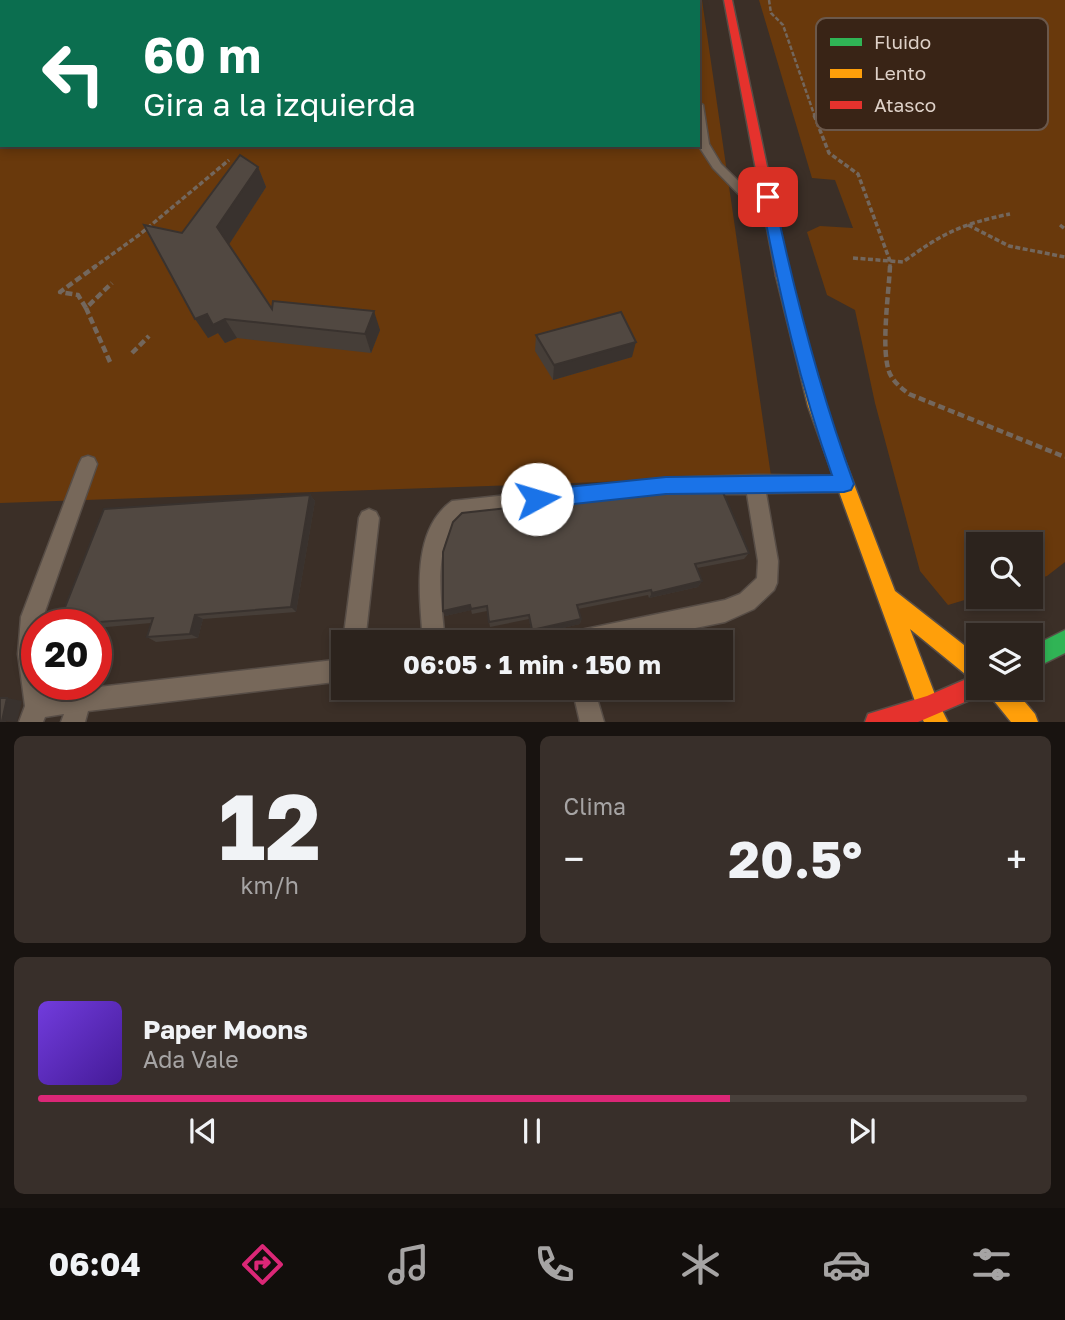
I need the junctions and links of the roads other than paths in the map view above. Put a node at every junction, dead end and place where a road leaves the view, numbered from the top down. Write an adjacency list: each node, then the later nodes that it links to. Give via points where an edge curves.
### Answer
1 (729, 0): 3 (main road)
2 (700, 121): 3 (lane, via 703,144 717,166)
3 (772, 222): 6 (main road, via 817,406)
4 (88, 464): 21 (lane, via 32,617 29,654)
5 (755, 483): 6 (lane); 10 (lane, via 666,486 450,510 431,557); 11 (lane, via 768,561 767,583 747,602 725,611)
6 (844, 484): 8 (main road)
7 (369, 518): 9 (lane)
8 (885, 595): 14 (main road); 19 (main road)
9 (355, 630)
10 (434, 630)
11 (634, 630)
12 (1065, 641): 13 (main road)
13 (1043, 653)
14 (966, 660)
15 (331, 672): 20 (lane)
16 (966, 690): 19 (main road)
17 (586, 700): 22 (lane)
18 (1008, 700): 25 (main road)
19 (928, 707): 23 (main road); 24 (main road)
20 (77, 711): 21 (lane)
21 (34, 714)
22 (592, 722)
23 (876, 722)
24 (937, 722)
25 (1027, 722)

